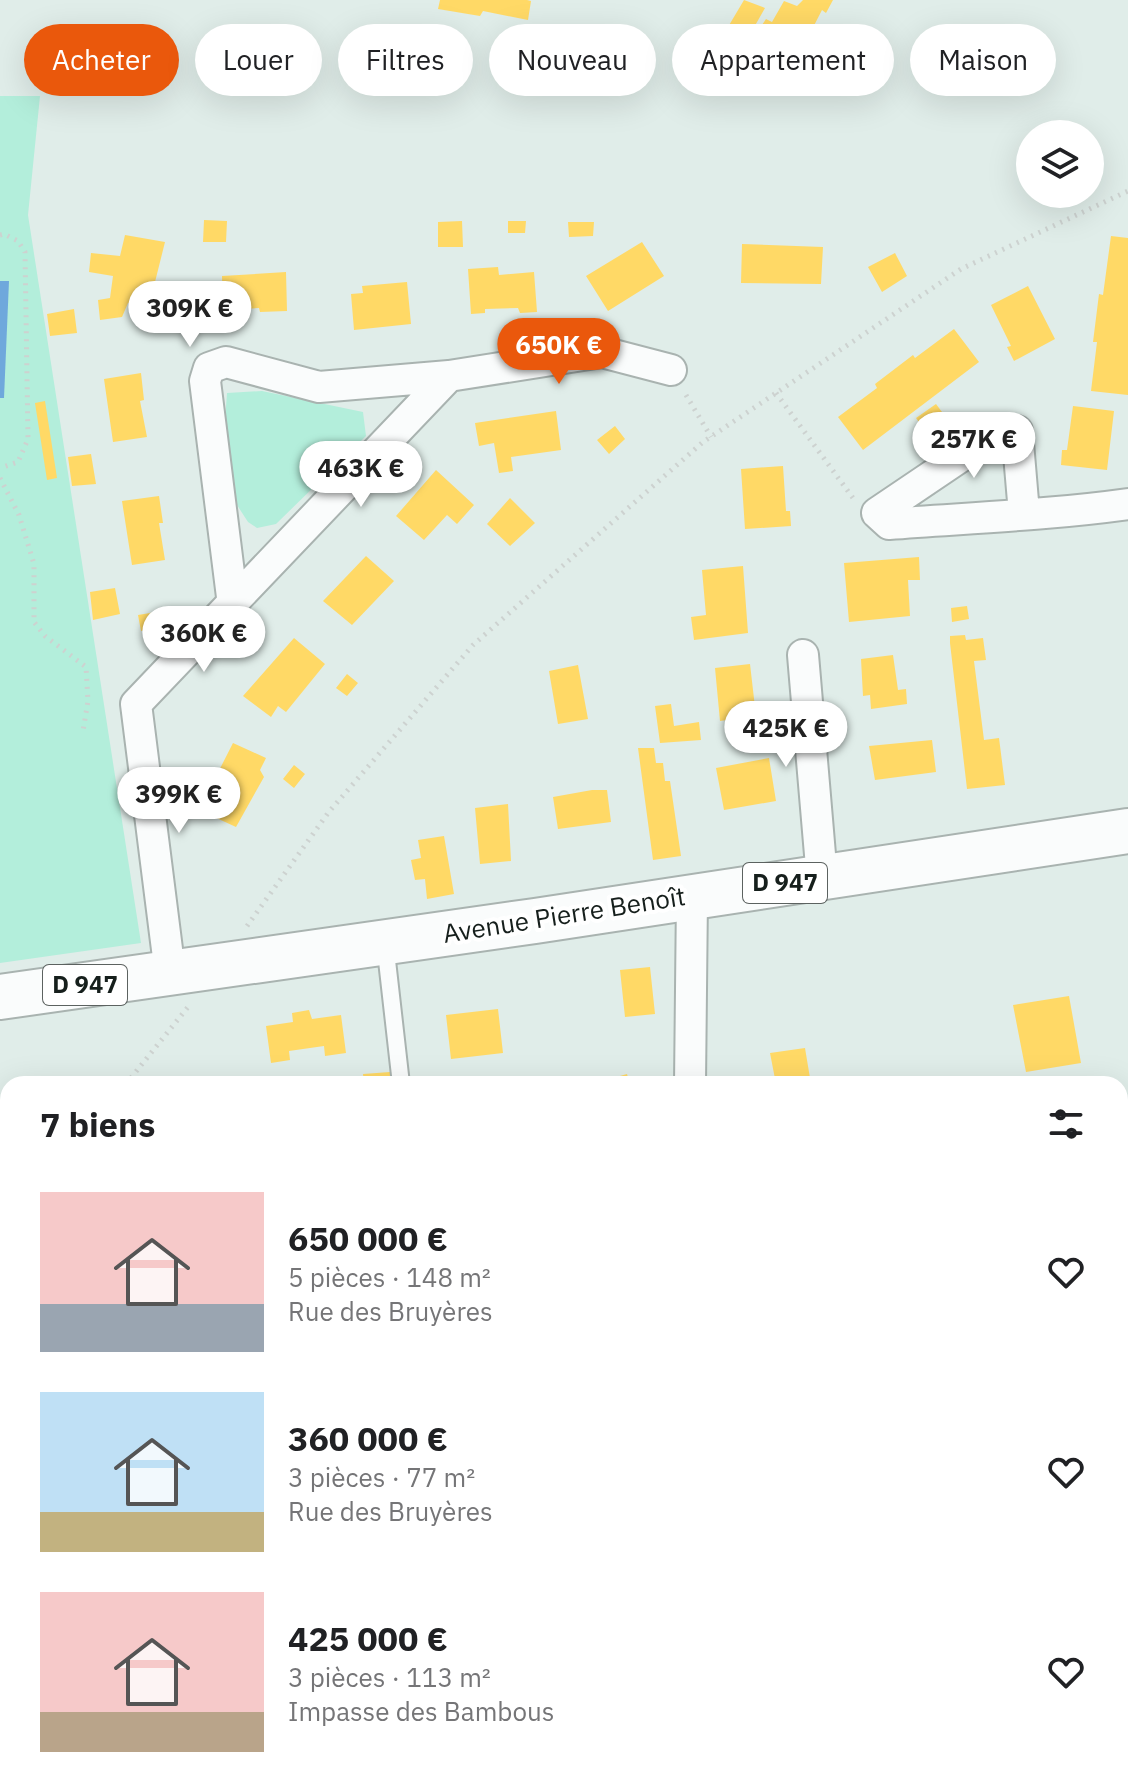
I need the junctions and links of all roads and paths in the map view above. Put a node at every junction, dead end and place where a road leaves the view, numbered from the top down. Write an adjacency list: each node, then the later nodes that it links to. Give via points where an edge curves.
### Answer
1 (1128, 191): 5 (path, via 961,269)
2 (0, 235): 7 (path, via 18,241 25,252 28,439 18,462)
3 (671, 370): 4 (street, via 602,352); 6 (path)
4 (449, 376): 12 (street); 12 (street, via 319,387 226,362 209,368 205,381)
5 (776, 393): 6 (path); 10 (path, via 858,505)
6 (711, 437): 18 (path, via 473,645 328,813)
7 (0, 468)
8 (0, 478): 14 (path, via 19,515 34,564 34,622 86,667)
9 (1128, 504): 11 (street)
10 (877, 513): 11 (street, via 889,524); 11 (street, via 1000,430 1017,431)
11 (1024, 513)
12 (233, 605): 20 (street, via 136,704)
13 (803, 655): 16 (street)
14 (83, 731)
15 (1128, 831): 16 (main road, Avenue Pierre Benoît / D 947)
16 (822, 878): 17 (main road, Avenue Pierre Benoît / D 947)
17 (692, 896): 19 (main road, Avenue Pierre Benoît / D 947); 24 (street)
18 (242, 933)
19 (384, 942): 20 (main road, Avenue Pierre Benoît / D 947); 23 (lane)
20 (182, 986): 21 (main road, Avenue Pierre Benoît / D 947); 22 (path)
21 (0, 997)
22 (131, 1076)
23 (400, 1076)
24 (690, 1076)

